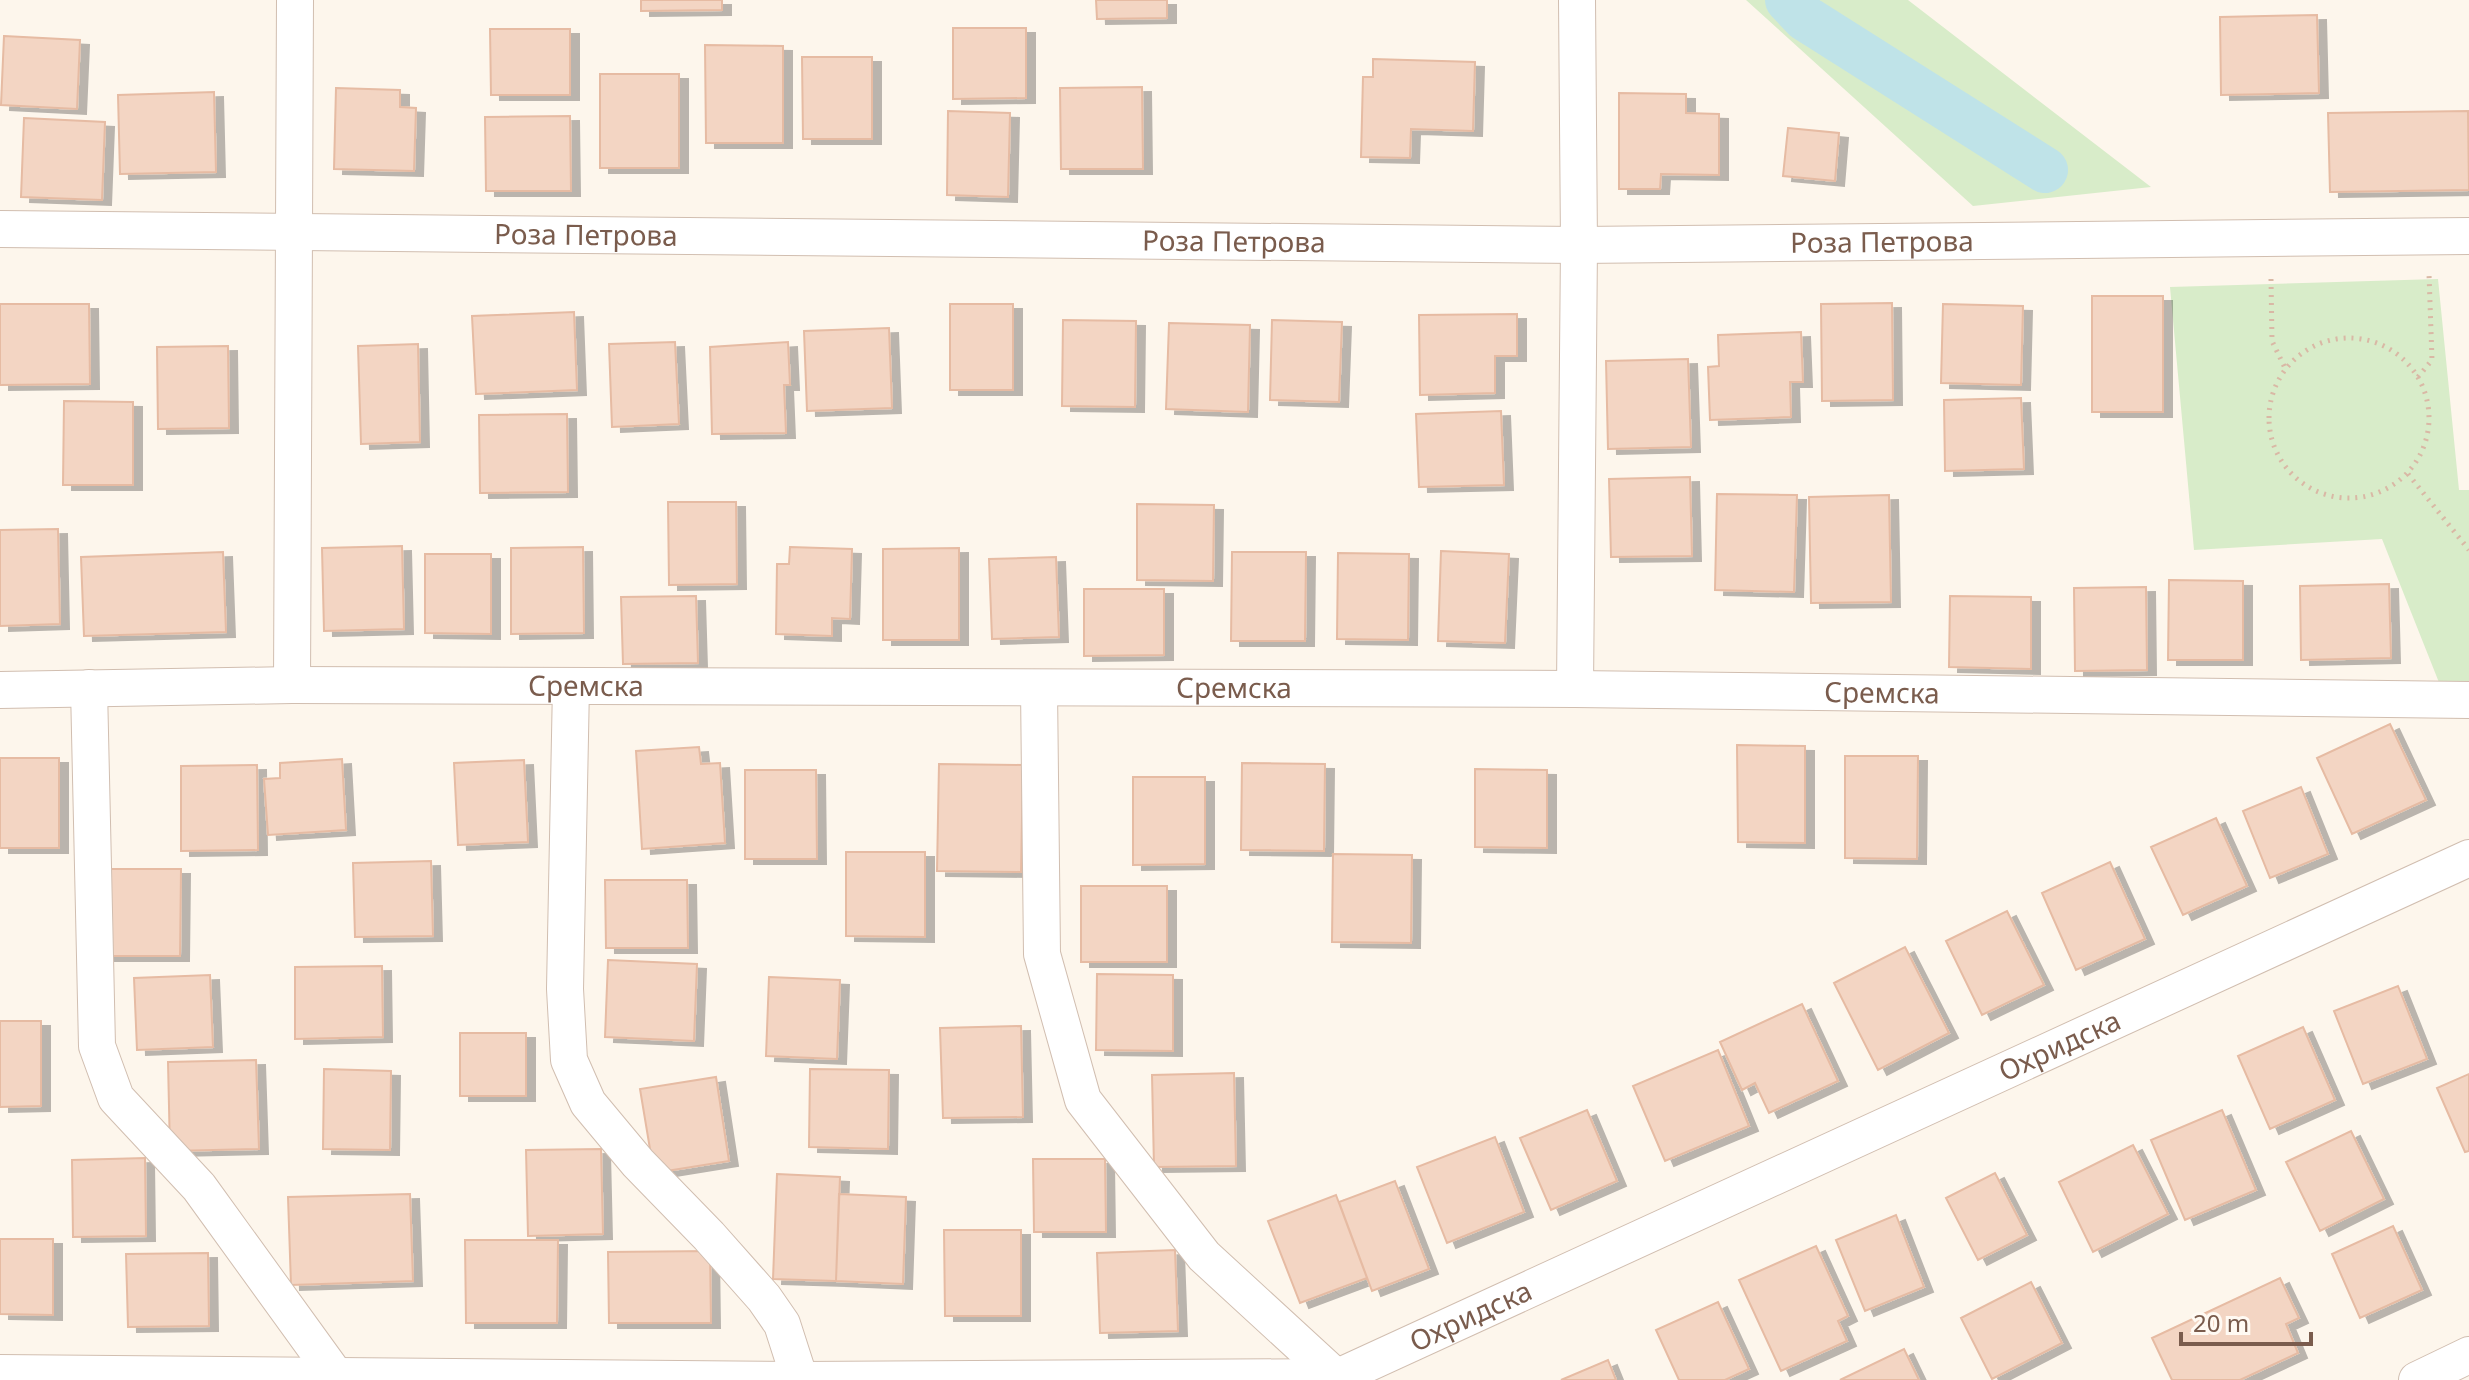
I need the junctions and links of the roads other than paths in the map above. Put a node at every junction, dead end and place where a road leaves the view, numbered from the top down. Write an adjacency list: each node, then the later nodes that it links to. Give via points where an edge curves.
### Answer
1 (295, 0): 4 (street)
2 (1577, 0): 6 (street)
3 (0, 229): 4 (street, Роза Петрова)
4 (293, 231): 6 (street, Роза Петрова); 7 (street)
5 (2469, 236): 6 (street, Роза Петрова)
6 (1579, 245): 11 (street)
7 (292, 685): 8 (street, Сремска); 9 (street, Сремска)
8 (571, 686): 10 (street, Сремска); 20 (street, via 565,989 569,1060 588,1103 764,1298 782,1324)
9 (89, 688): 12 (street, Сремска); 17 (street, via 97,1046 116,1098 199,1187)
10 (1039, 688): 11 (street, Сремска); 19 (street, via 1042,954 1083,1100 1204,1256)
11 (1575, 689): 13 (street, Сремска)
12 (0, 690)
13 (2469, 700)
14 (2469, 858): 19 (street, Охридска)
15 (2469, 1355): 21 (street)
16 (0, 1373): 17 (street, Охридска)
17 (335, 1375): 18 (street, Охридска)
18 (729, 1379): 20 (street, Охридска)
19 (1338, 1379): 20 (street, Охридска)
20 (800, 1380)
21 (2417, 1380)

